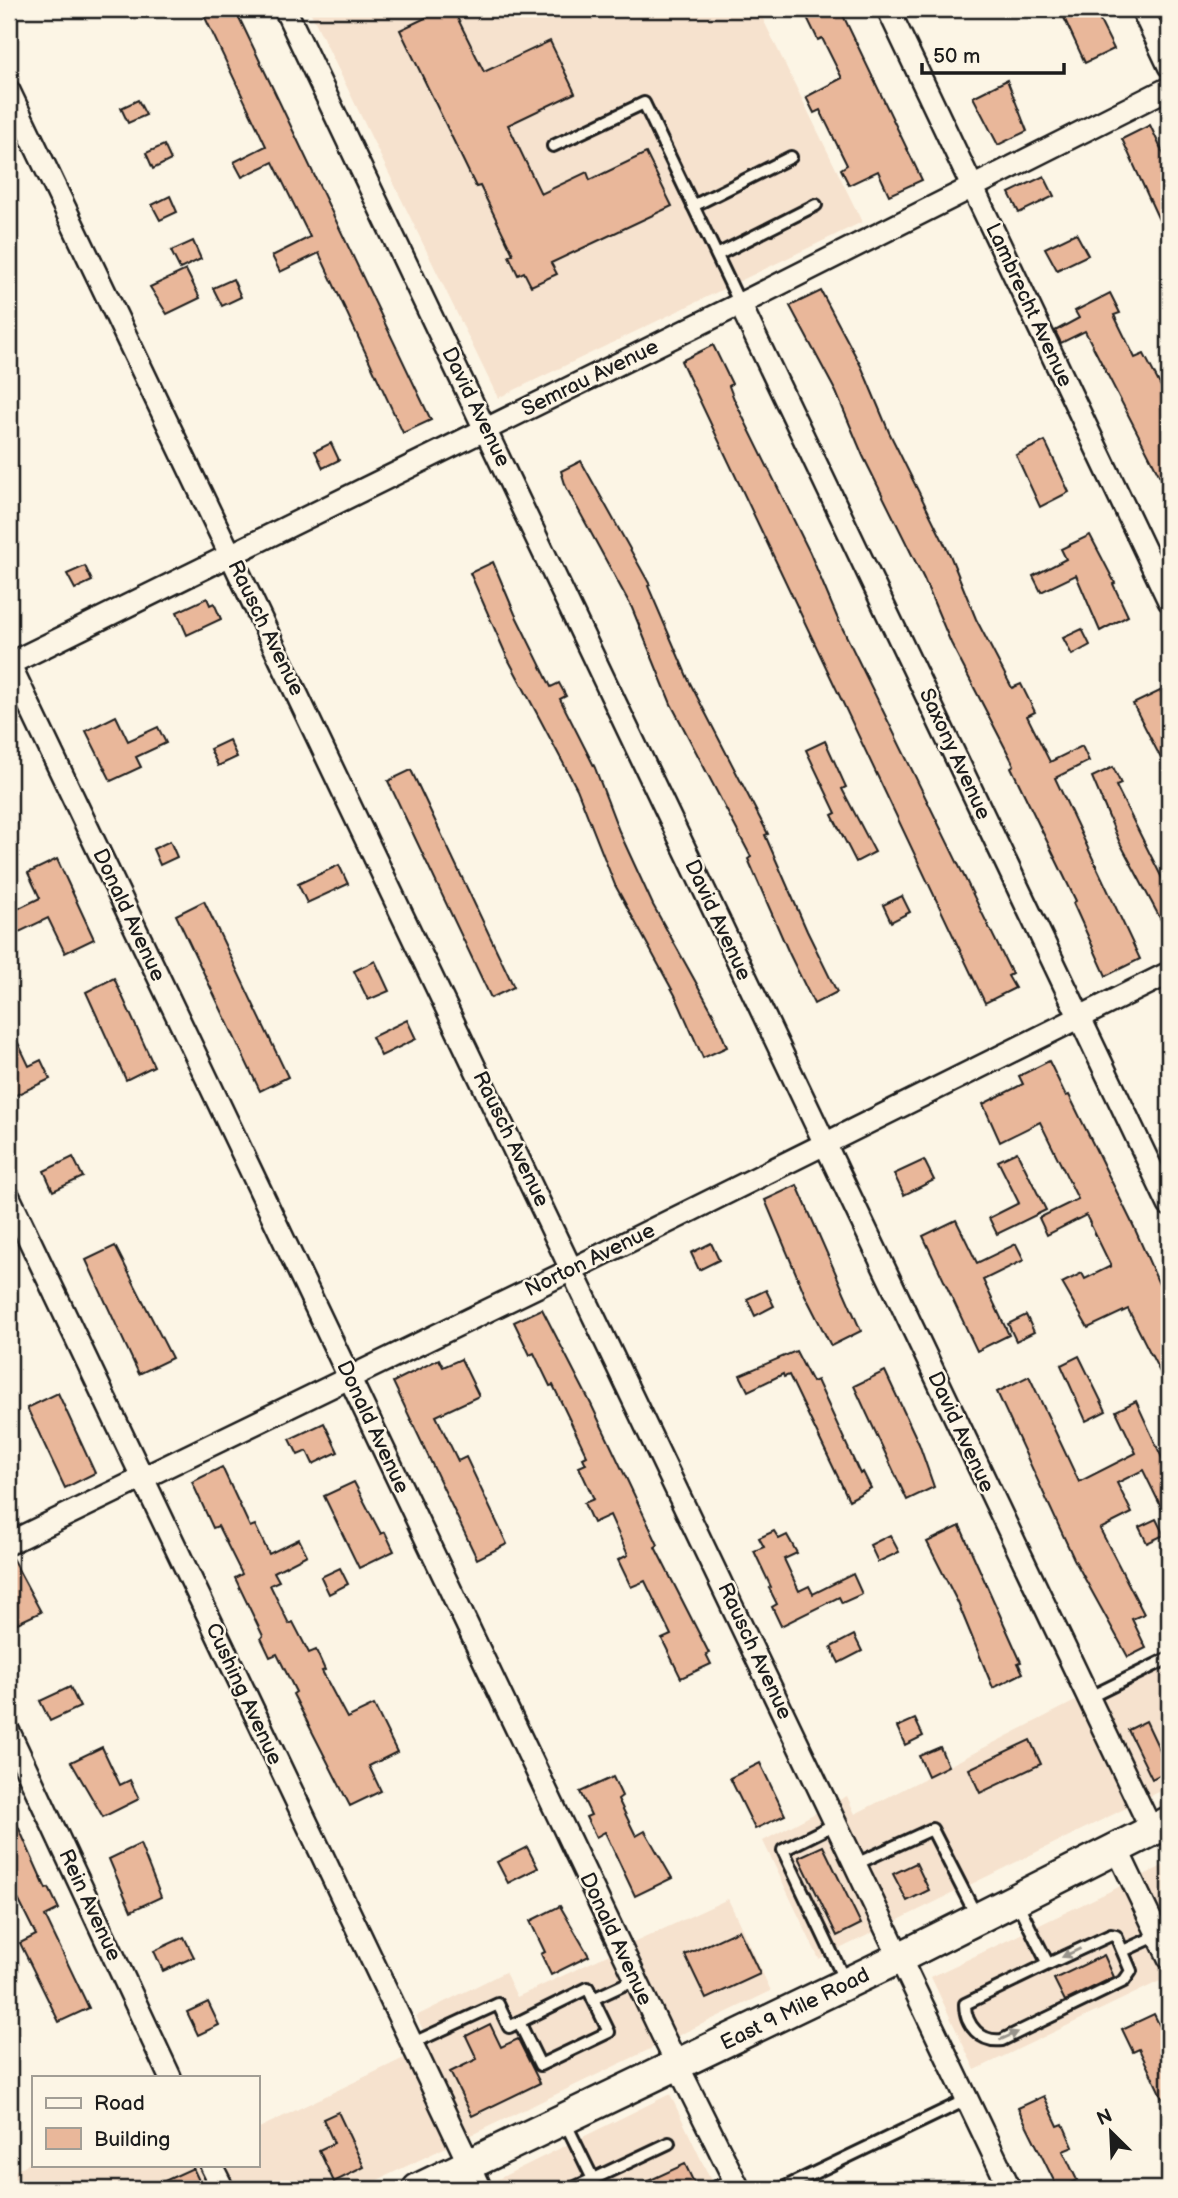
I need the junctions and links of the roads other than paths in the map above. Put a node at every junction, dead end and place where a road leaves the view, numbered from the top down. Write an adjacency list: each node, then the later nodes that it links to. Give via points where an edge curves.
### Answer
1 (285, 9): 14 (street, David Avenue)
2 (888, 9): 9 (street, Lambrecht Avenue)
3 (1142, 9): 4 (street)
4 (1169, 66)
5 (1169, 88): 9 (street, Semrau Avenue)
6 (9, 91): 15 (street, Rausch Avenue)
7 (554, 146): 11 (lane, via 644,103)
8 (792, 156): 11 (lane)
9 (972, 185): 13 (street, Semrau Avenue); 16 (street, Lambrecht Avenue)
10 (816, 205): 12 (lane)
11 (693, 206): 12 (lane)
12 (717, 255): 13 (lane)
13 (740, 304): 14 (street, Semrau Avenue); 19 (street, Saxony Avenue)
14 (486, 429): 15 (street, Semrau Avenue); 20 (street, David Avenue)
15 (232, 555): 17 (street, Semrau Avenue); 23 (street, Rausch Avenue)
16 (1169, 601)
17 (9, 664): 24 (street, Donald Avenue)
18 (1169, 973): 19 (street, Norton Avenue)
19 (1080, 1018): 20 (street, Norton Avenue); 22 (street, Saxony Avenue)
20 (824, 1143): 23 (street, Norton Avenue); 28 (street, David Avenue)
21 (9, 1197): 25 (street, Cushing Avenue)
22 (1169, 1205)
23 (573, 1269): 24 (street, Norton Avenue); 30 (street, Rausch Avenue)
24 (349, 1378): 25 (street, Norton Avenue); 41 (street, Donald Avenue)
25 (141, 1478): 26 (street, Norton Avenue); 45 (street, Cushing Avenue)
26 (9, 1543)
27 (1169, 1658): 28 (lane)
28 (1088, 1698): 31 (street, David Avenue)
29 (9, 1732): 47 (street, Rein Avenue)
30 (837, 1823): 33 (street, Rausch Avenue); 42 (lane, via 783,1850)
31 (1161, 1827): 32 (main road, East 9 Mile Road)
32 (1117, 1849): 34 (main road, East 9 Mile Road); 36 (street)
33 (856, 1864): 35 (lane, via 932,1829); 38 (street, Rausch Avenue)
34 (1016, 1900): 35 (main road, East 9 Mile Road); 40 (lane)
35 (978, 1919): 38 (main road, East 9 Mile Road)
36 (1158, 1935): 37 (lane); 39 (street)
37 (1124, 1951): 40 (lane, one-way to 40, via 1111,1935); 40 (lane, one-way to 37, via 965,2004 979,2036 1002,2040 1124,1981 1131,1971)
38 (901, 1958): 42 (main road, East 9 Mile Road); 48 (street, Rausch Avenue)
39 (1169, 1958)
40 (1048, 1964)
41 (636, 1979): 43 (lane); 46 (street, Donald Avenue)
42 (846, 1984): 46 (main road, East 9 Mile Road)
43 (593, 1999): 44 (lane, via 588,1988); 44 (lane, via 609,2032 540,2065)
44 (519, 2022): 45 (lane, via 509,2027 498,2004)
45 (411, 2044): 52 (street, Cushing Avenue)
46 (679, 2066): 49 (main road, East 9 Mile Road); 54 (street, Donald Avenue)
47 (170, 2076)
48 (966, 2099): 59 (lane); 60 (street, Rausch Avenue)
49 (564, 2118): 52 (main road, East 9 Mile Road); 53 (lane)
50 (670, 2143): 53 (lane)
51 (212, 2166): 55 (street)
52 (474, 2177): 56 (main road, East 9 Mile Road)
53 (593, 2179): 57 (lane)
54 (736, 2184): 58 (lane)
55 (223, 2189)
56 (418, 2189)
57 (571, 2189)
58 (712, 2189)
59 (781, 2189)
60 (1010, 2189)

